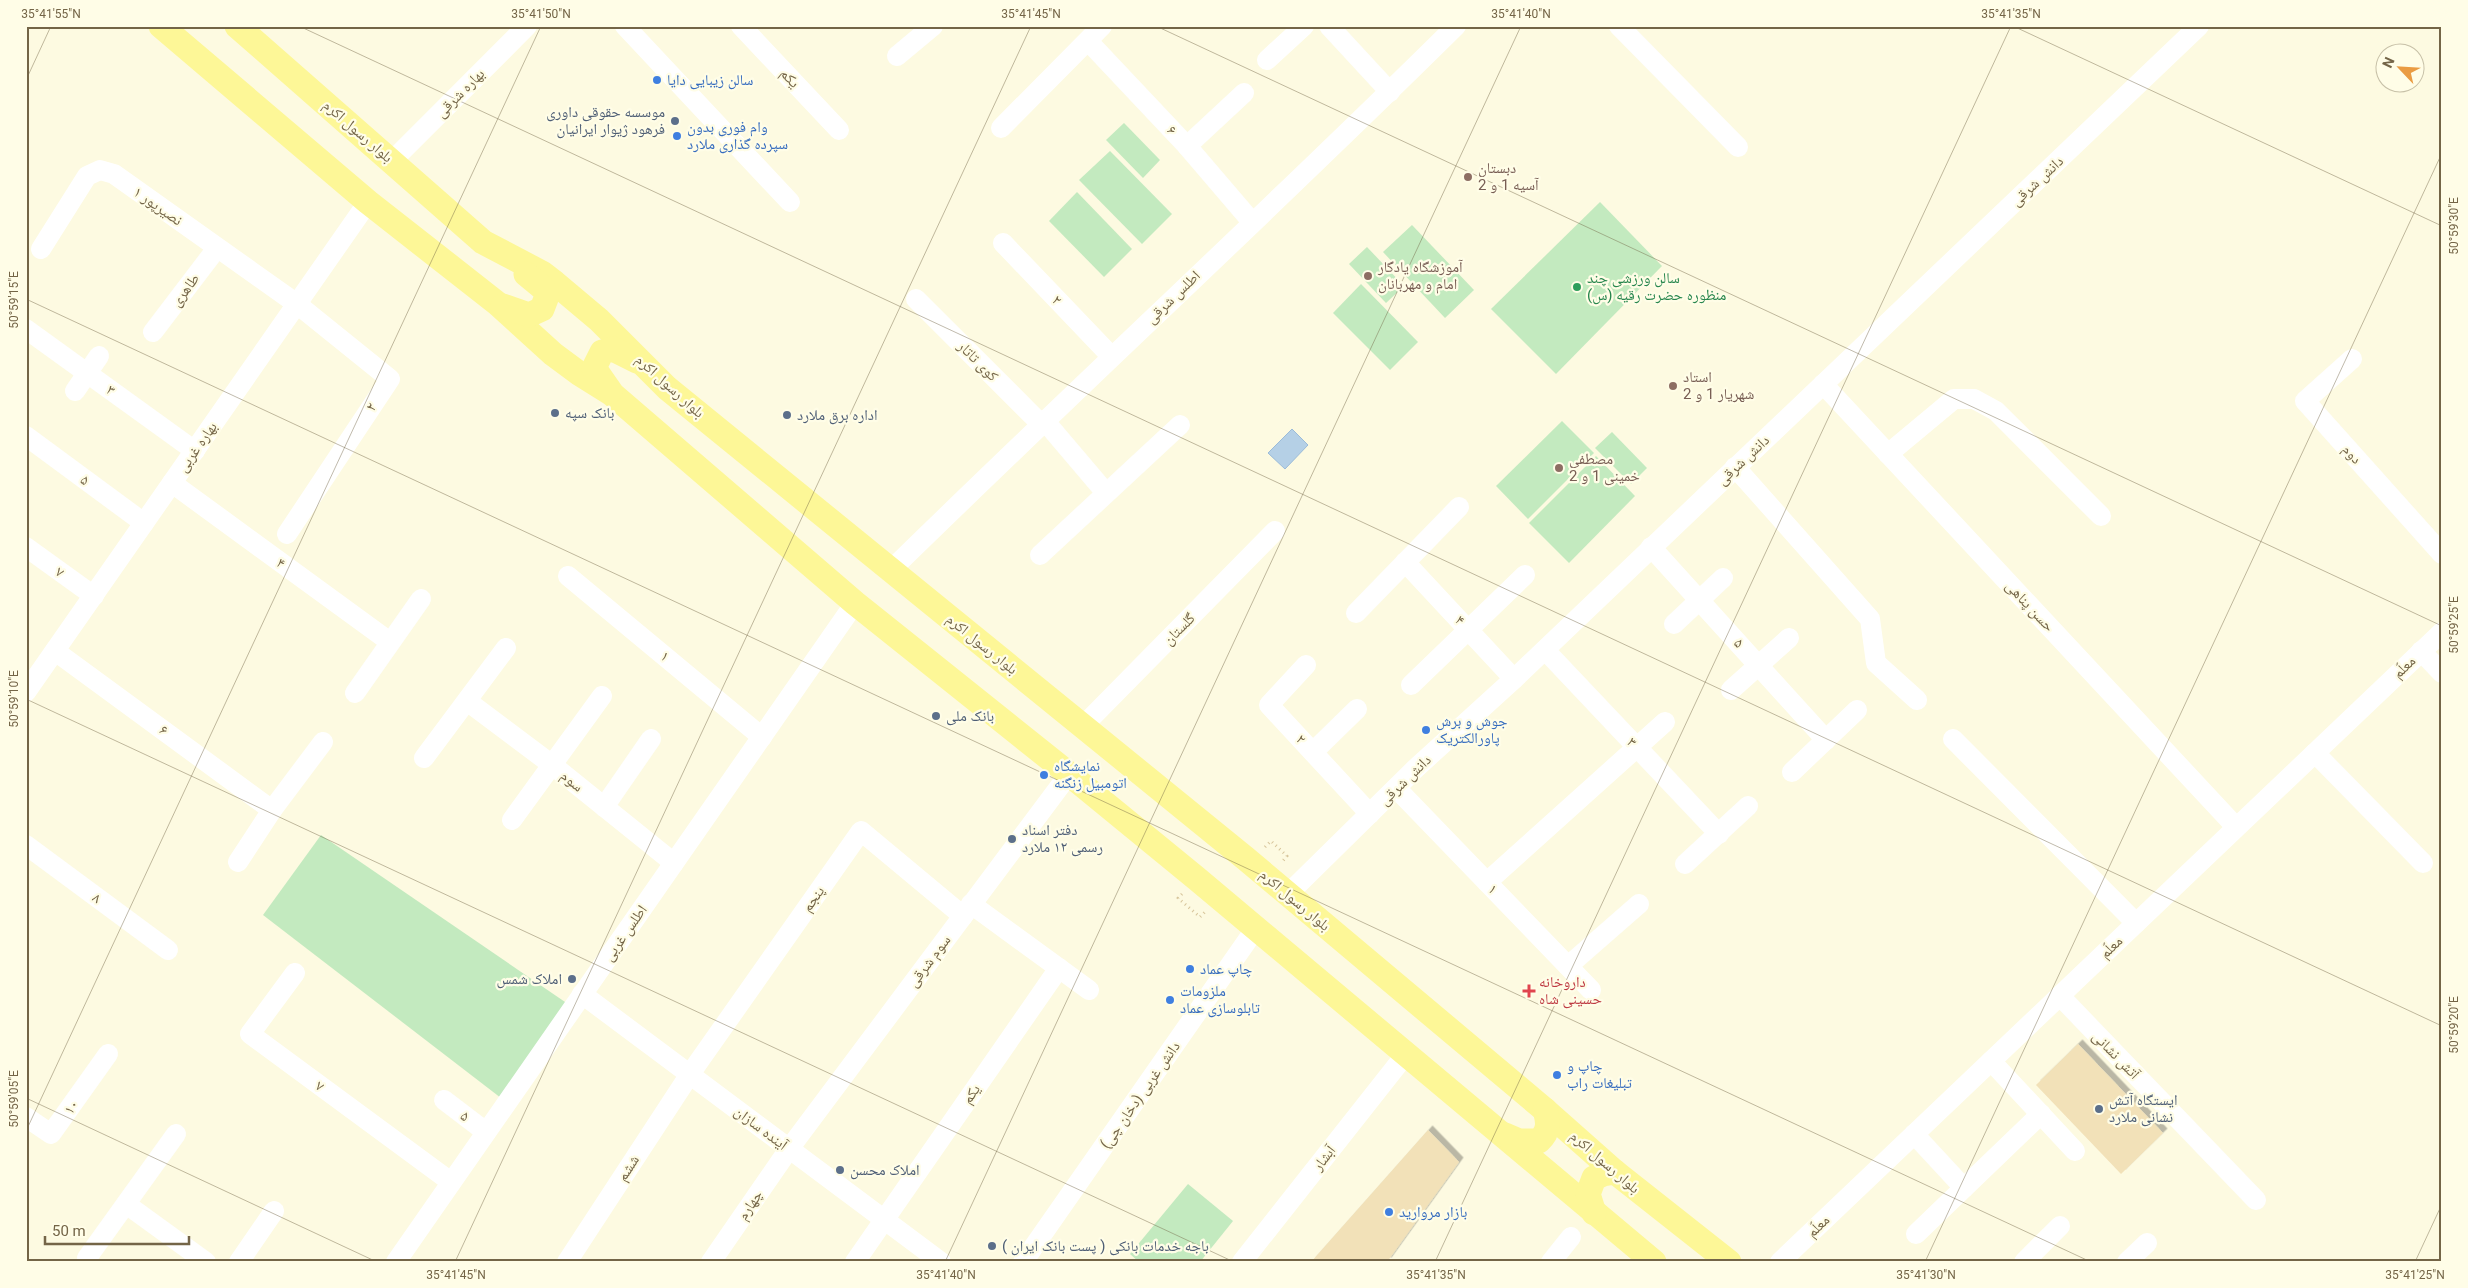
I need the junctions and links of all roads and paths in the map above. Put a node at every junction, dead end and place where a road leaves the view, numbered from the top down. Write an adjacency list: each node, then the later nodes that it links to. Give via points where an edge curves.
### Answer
1 (160, 26): 23 (main road)
2 (237, 26): 22 (main road, بلوار رسول اکرم)
3 (527, 26): 22 (street, بهاره شرقی)
4 (625, 26): 24 (street)
5 (741, 26): 19 (street, یکم)
6 (933, 26): 14 (street)
7 (1102, 26): 13 (street)
8 (1304, 26): 15 (street)
9 (1328, 26): 16 (street)
10 (1618, 26): 21 (street)
11 (2199, 26): 40 (street, دانش شرقی)
12 (1455, 27): 16 (street, اطلس شرقی)
13 (1088, 41): 18 (street); 20 (street, ۶)
14 (897, 56)
15 (1267, 60)
16 (1390, 92): 25 (street, اطلس شرقی)
17 (1244, 94): 20 (street)
18 (1001, 128)
19 (838, 130)
20 (1187, 146): 25 (street, ۶)
21 (1738, 147)
22 (392, 160): 29 (main road, بلوار رسول اکرم, via 483,242)
23 (368, 202): 31 (street, بهاره غربی); 32 (main road)
24 (790, 202)
25 (1252, 222): 36 (street, اطلس شرقی)
26 (1003, 243): 36 (street, ۲)
27 (217, 248): 28 (street, نصیرپور ۱, via 114,174 100,170 87,176); 31 (street, نصیرپور ۱); 34 (street, طاهری)
28 (41, 249)
29 (512, 258): 32 (main road, via 548,296 542,308 529,315); 38 (main road, بلوار رسول اکرم, via 555,283)
30 (916, 299): 43 (street, کوی تاتار)
31 (297, 304): 46 (street, بهاره غربی); 55 (street, ۲, via 390,379)
32 (498, 304): 42 (main road, via 560,359)
33 (26, 328): 39 (street, ۳)
34 (153, 332)
35 (99, 356): 39 (street)
36 (1111, 356): 43 (street, اطلس شرقی)
37 (2352, 359): 59 (street, دوم, via 2305,402)
38 (644, 364): 42 (main road, via 613,349 602,352 594,368); 61 (main road, بلوار رسول اکرم, via 667,388)
39 (88, 373): 41 (street); 46 (street, ۳)
40 (1823, 384): 47 (street, حسن پناهی); 48 (street, دانش شرقی)
41 (75, 391)
42 (612, 394): 68 (main road)
43 (1042, 422): 50 (street, کوی تاتار); 61 (street, اطلس شرقی)
44 (1180, 425): 50 (street)
45 (26, 436): 53 (street, ۵)
46 (195, 451): 49 (street, بهاره غربی)
47 (1888, 454): 52 (street, via 1954,399 1974,399 1996,410); 112 (street, حسن پناهی)
48 (1735, 467): 57 (street, دانش شرقی); 88 (street, via 1870,619 1876,663)
49 (172, 483): 53 (street, بهاره غربی); 74 (street, ۴)
50 (1106, 493): 58 (street)
51 (1459, 507): 60 (street)
52 (2101, 516)
53 (144, 523): 65 (street, بهاره غربی)
54 (1275, 531): 93 (street, گلستان)
55 (287, 534)
56 (26, 547): 65 (street, ۷)
57 (1651, 547): 67 (street, ۵); 76 (street, دانش شرقی)
58 (1040, 554)
59 (2442, 554)
60 (1405, 562): 69 (street); 71 (street, ۴)
61 (891, 570): 93 (main road, بلوار رسول اکرم)
62 (1525, 575): 71 (street)
63 (568, 576): 94 (street, ۱)
64 (1723, 578): 67 (street)
65 (94, 596): 77 (street, بهاره غربی)
66 (421, 599): 74 (street)
67 (1699, 600): 70 (street); 80 (street, ۵)
68 (855, 603): 94 (street, اطلس غربی); 105 (main road)
69 (1356, 613)
70 (1674, 624)
71 (1468, 629): 82 (street, ۴); 83 (street)
72 (2442, 632): 78 (street, معلّم)
73 (1789, 638): 80 (street)
74 (390, 642): 86 (street)
75 (506, 648): 89 (street)
76 (1545, 650): 82 (street, دانش شرقی); 99 (street, ۳)
77 (55, 651): 85 (street, بهاره غربی); 109 (street, ۶)
78 (2421, 651): 81 (street); 101 (street, معلّم)
79 (1306, 665): 100 (street, ۲, via 1269,705)
80 (1759, 665): 84 (street); 97 (street, ۵)
81 (2442, 673)
82 (1514, 679): 106 (street, دانش شرقی)
83 (1411, 685)
84 (1731, 690)
85 (26, 692)
86 (355, 693)
87 (602, 696): 103 (street)
88 (1917, 700)
89 (467, 701): 102 (street); 103 (street, سوم)
90 (1357, 709): 100 (street)
91 (1857, 710): 97 (street)
92 (1665, 722): 99 (street)
93 (1083, 726): 122 (main road, بلوار رسول اکرم)
94 (762, 737): 118 (street, اطلس غربی)
95 (651, 739): 108 (street)
96 (1953, 739): 127 (street)
97 (1826, 740): 104 (street)
98 (323, 742): 109 (street)
99 (1638, 748): 113 (street, ۳); 121 (street)
100 (1313, 752): 110 (street, ۲)
101 (2314, 753): 112 (street, معلّم); 119 (street)
102 (424, 758)
103 (551, 764): 108 (street, سوم); 111 (street)
104 (1792, 772)
105 (1070, 774): 125 (street, سوم شرقی); 128 (main road)
106 (1396, 788): 110 (street, دانش شرقی); 121 (street, ۱)
107 (1748, 806): 113 (street)
108 (604, 807): 118 (street, سوم)
109 (272, 810): 117 (street)
110 (1370, 814): 122 (street, دانش شرقی)
111 (512, 820)
112 (2236, 827): 127 (street, معلّم)
113 (1719, 834): 120 (street)
114 (1271, 841): 116 (path)
115 (26, 845): 129 (street, ۸)
116 (1287, 856)
117 (238, 862)
118 (674, 863): 135 (street, اطلس غربی)
119 (2423, 863)
120 (1685, 864)
121 (1487, 882): 130 (street, ۱)
122 (1288, 894): 142 (main road, بلوار رسول اکرم)
123 (1178, 898): 126 (path)
124 (1639, 904): 130 (street)
125 (967, 910): 131 (street); 140 (street, پنجم, via 861,831); 149 (street, سوم شرقی)
126 (1200, 917)
127 (2136, 923): 136 (street, معلّم)
128 (1256, 928): 138 (main road); 171 (street, دانش غربی (دخان چی))
129 (168, 950)
130 (1568, 966): 134 (street, ۱)
131 (1059, 968): 133 (street); 158 (street, یکم)
132 (295, 973): 152 (street, ۷, via 250,1034)
133 (1089, 990)
134 (1591, 990)
135 (582, 994): 140 (street, آینده سازان); 145 (street, اطلس غربی)
136 (2060, 996): 139 (street, معلّم); 154 (street, آتش نشانی)
137 (108, 1054): 144 (street, ۱۰, via 51,1134)
138 (1406, 1054): 147 (main road); 172 (street, آبشار)
139 (1992, 1060): 143 (street); 148 (street, معلّم)
140 (690, 1074): 149 (street, آینده سازان); 167 (street, ششم)
141 (444, 1100): 145 (street, ۵)
142 (1545, 1110): 147 (main road, via 1549,1123 1546,1134 1539,1141 1519,1141); 151 (main road, بلوار رسول اکرم)
143 (2041, 1114): 150 (street); 153 (street)
144 (26, 1117)
145 (486, 1132): 152 (street, اطلس غربی)
146 (176, 1134): 155 (street)
147 (1502, 1134): 157 (main road)
148 (1914, 1134): 153 (street); 176 (street, معلّم)
149 (789, 1149): 158 (street, آینده سازان); 168 (street, چهارم)
150 (2075, 1151)
151 (1615, 1172): 157 (main road, via 1594,1178 1588,1194); 175 (main road, بلوار رسول اکرم)
152 (451, 1182): 166 (street, اطلس غربی)
153 (1964, 1188): 160 (street)
154 (2256, 1200)
155 (126, 1204): 163 (street); 164 (street)
156 (274, 1210): 165 (street)
157 (1594, 1213): 174 (main road)
158 (884, 1220): 169 (street); 170 (street, آینده سازان)
159 (2060, 1226): 177 (street)
160 (1916, 1234)
161 (1571, 1237): 173 (street)
162 (2148, 1243): 178 (street)
163 (87, 1258)
164 (206, 1262)
165 (239, 1262)
166 (396, 1262)
167 (567, 1262)
168 (711, 1262)
169 (855, 1262)
170 (941, 1262)
171 (1023, 1262)
172 (1242, 1262)
173 (1551, 1262)
174 (1654, 1262)
175 (1729, 1262)
176 (1780, 1262)
177 (2024, 1262)
178 (2127, 1262)

